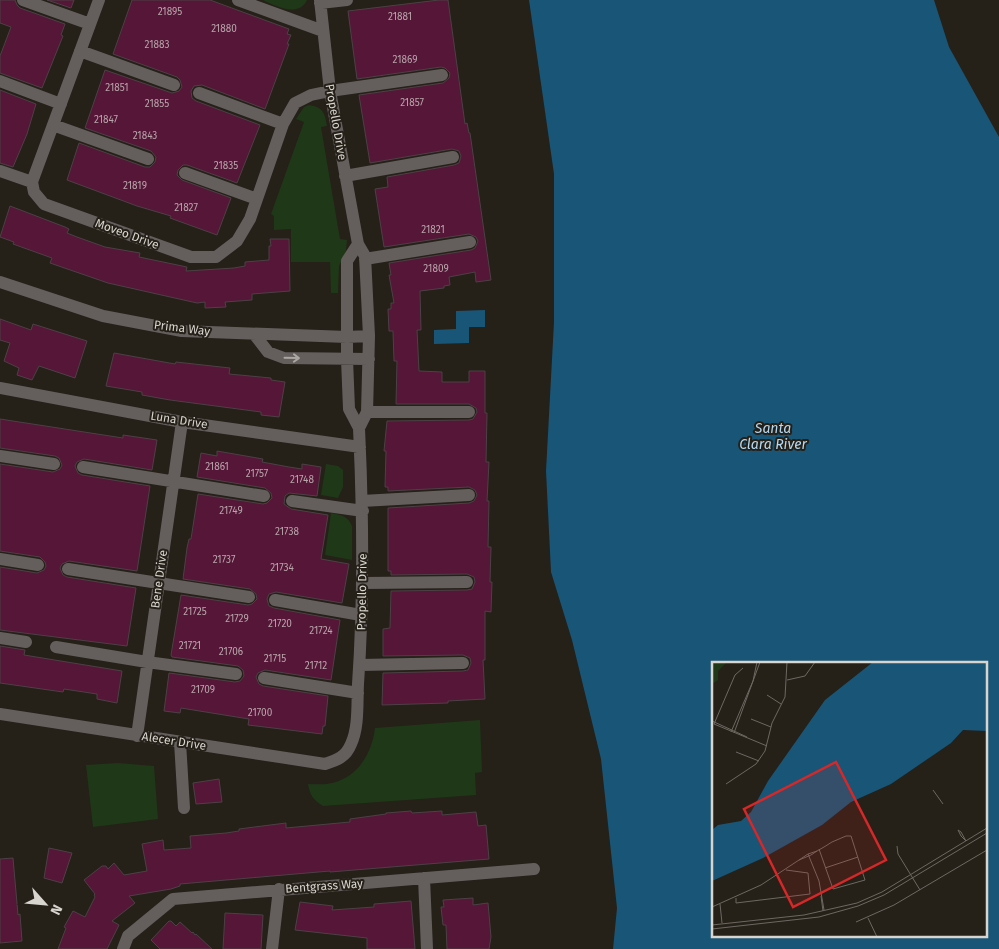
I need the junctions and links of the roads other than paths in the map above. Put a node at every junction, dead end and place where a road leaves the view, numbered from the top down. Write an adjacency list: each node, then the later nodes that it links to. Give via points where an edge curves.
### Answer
1 (23, 0): 6 (street)
2 (99, 0): 6 (street)
3 (238, 0): 7 (street)
4 (347, 0): 5 (street)
5 (320, 2): 7 (street, Propello Drive)
6 (90, 24): 8 (street)
7 (324, 31): 12 (street, Propello Drive)
8 (80, 51): 11 (street); 14 (street)
9 (442, 75): 12 (street, Moveo Drive)
10 (0, 82): 14 (street)
11 (174, 85)
12 (330, 91): 15 (street, Moveo Drive, via 295,103); 21 (street, Propello Drive)
13 (199, 92): 15 (street)
14 (61, 104): 16 (street)
15 (283, 124): 23 (street, Moveo Drive)
16 (53, 125): 18 (street); 22 (street)
17 (453, 157): 21 (street)
18 (148, 159)
19 (0, 171): 22 (street)
20 (185, 173): 23 (street)
21 (346, 176): 25 (street, Propello Drive)
22 (32, 182): 23 (street, Moveo Drive, via 34,192 44,204 191,257 216,257 237,241)
23 (257, 199)
24 (470, 242): 26 (street)
25 (358, 244): 26 (street, Propello Drive); 30 (street, Propello Drive, via 347,261)
26 (365, 259): 29 (street, Propello Drive)
27 (0, 282): 28 (street, Prima Way, via 103,316 182,331)
28 (254, 334): 30 (street, Prima Way); 31 (street, one-way to 31, via 268,352 284,358)
29 (369, 336): 30 (street, Prima Way); 32 (street, Propello Drive)
30 (347, 337): 31 (street, Propello Drive)
31 (347, 359): 32 (street); 37 (street, Propello Drive, via 348,409)
32 (369, 359): 34 (street, Propello Drive)
33 (0, 388): 36 (street, Luna Drive)
34 (367, 412): 35 (street); 37 (street, Propello Drive)
35 (469, 412)
36 (182, 422): 38 (street, Luna Drive); 42 (street, Bene Drive)
37 (359, 428): 38 (street, Propello Drive)
38 (360, 447): 46 (street, Propello Drive)
39 (0, 456): 40 (street)
40 (54, 464)
41 (83, 467): 42 (street)
42 (174, 481): 44 (street); 51 (street, Bene Drive)
43 (468, 495): 46 (street)
44 (264, 496)
45 (292, 501): 46 (street)
46 (362, 506): 52 (street, Propello Drive)
47 (0, 559): 48 (street)
48 (38, 565)
49 (68, 569): 51 (street)
50 (467, 582): 52 (street)
51 (159, 583): 53 (street); 59 (street, Bene Drive)
52 (362, 583): 55 (street, Propello Drive)
53 (249, 597)
54 (275, 600): 55 (street)
55 (361, 615): 61 (street, Propello Drive)
56 (0, 638): 57 (street)
57 (26, 642)
58 (56, 647): 59 (street)
59 (147, 662): 62 (street); 66 (street, Bene Drive)
60 (464, 663): 61 (street)
61 (360, 666): 64 (street, Propello Drive)
62 (236, 674)
63 (264, 678): 64 (street)
64 (358, 692): 68 (street, Propello Drive, via 354,733)
65 (0, 714): 66 (street, Alecer Drive)
66 (136, 736): 67 (street, Alecer Drive)
67 (180, 742): 68 (street, Alecer Drive, via 325,764); 69 (street)
68 (346, 754)
69 (184, 808)
70 (534, 869): 71 (street, Bentgrass Way)
71 (424, 878): 72 (street, Bentgrass Way); 75 (street)
72 (279, 889): 73 (street, Bentgrass Way, via 172,898 128,936); 74 (street)
73 (122, 949)
74 (272, 949)
75 (427, 949)

